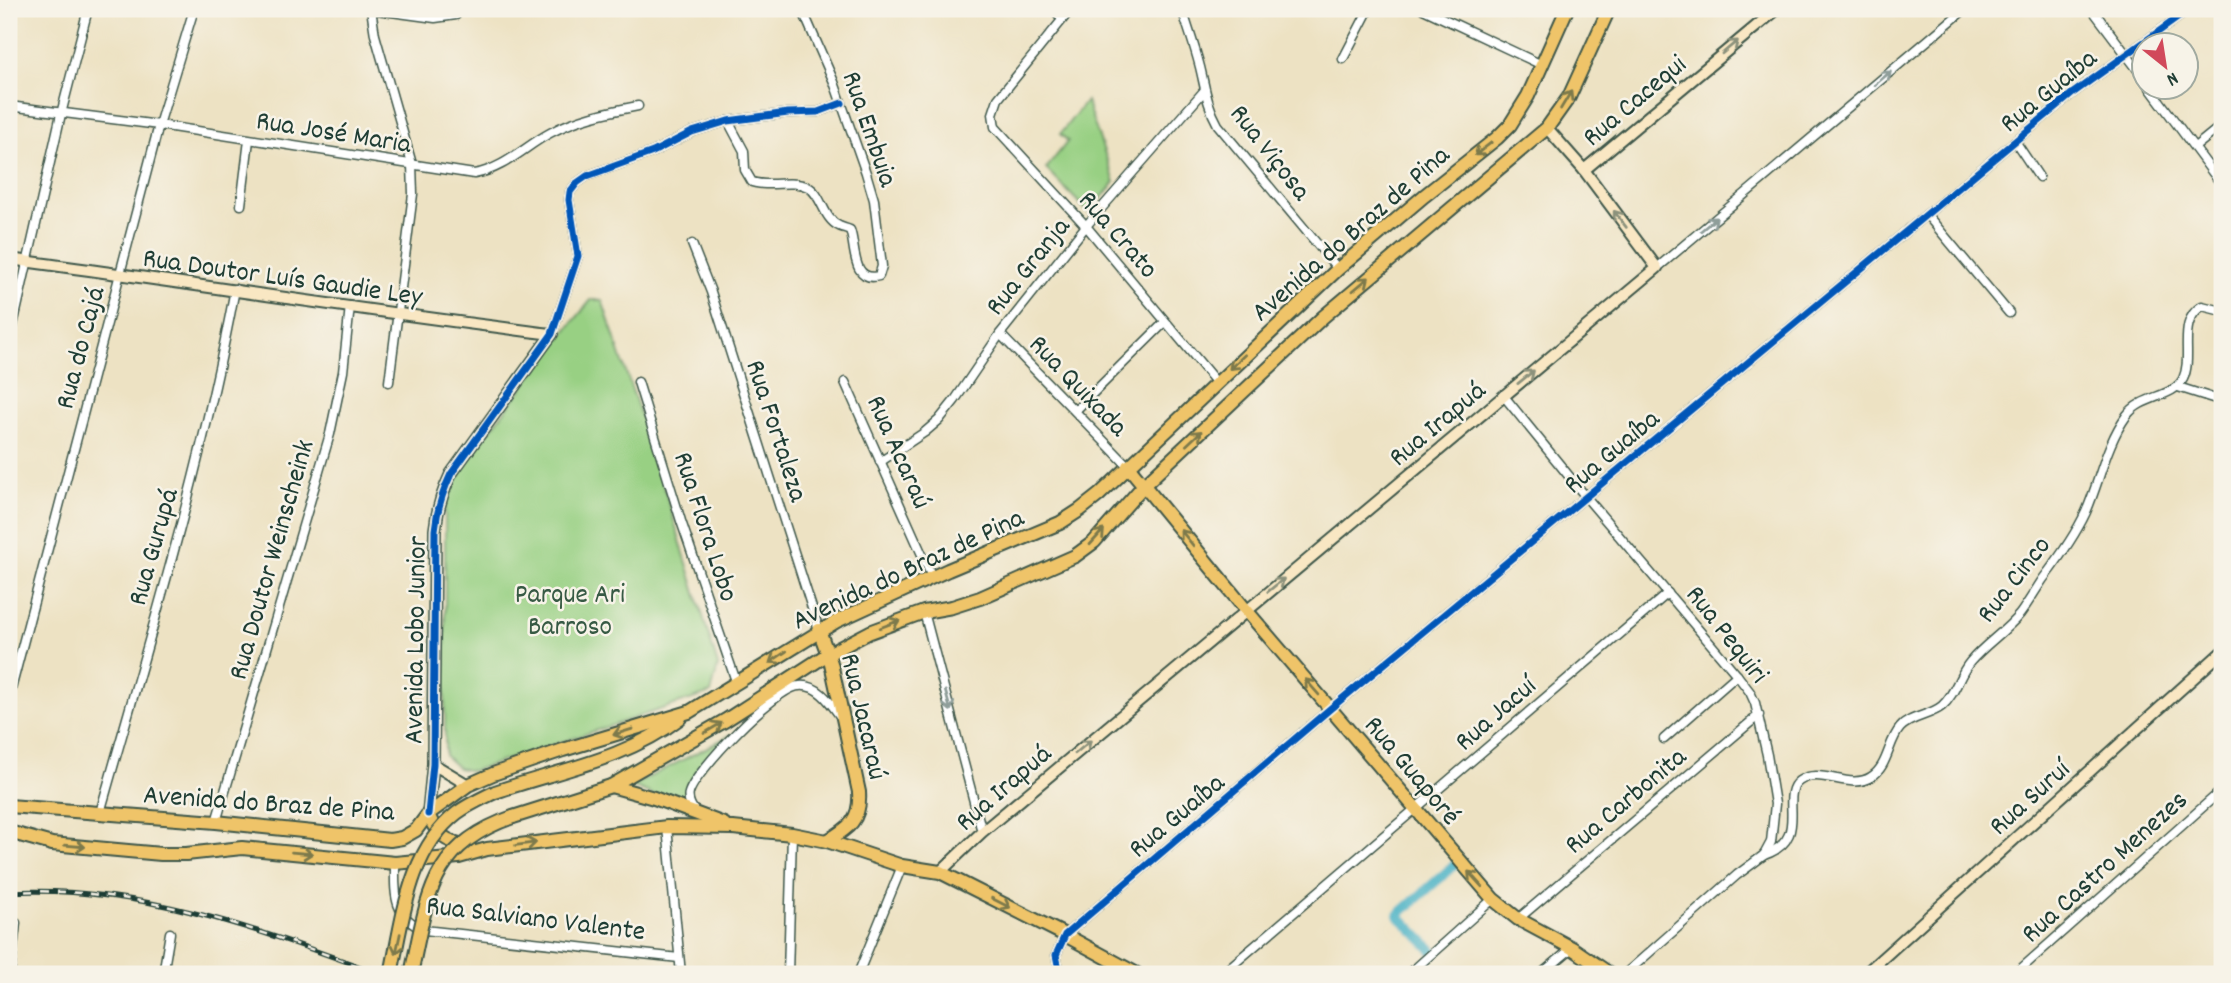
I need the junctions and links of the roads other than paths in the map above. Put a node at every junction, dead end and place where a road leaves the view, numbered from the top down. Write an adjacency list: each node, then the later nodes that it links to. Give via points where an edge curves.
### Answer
1 (88, 9): 28 (street)
2 (194, 9): 30 (street, Rua do Cajá)
3 (366, 9): 4 (street)
4 (371, 9): 17 (street, via 435,18); 36 (street)
5 (802, 9): 25 (street, Rua Embuia)
6 (1055, 9): 18 (street)
7 (1071, 9): 18 (street)
8 (1181, 9): 23 (street, Rua Viçosa)
9 (1370, 9): 20 (street)
10 (1423, 9): 22 (street)
11 (1567, 9): 22 (main road, Avenida do Braz de Pina)
12 (1609, 9): 32 (main road, Avenida do Braz de Pina, one-way to 12, via 1569,97)
13 (1777, 9): 37 (street, Rua Cacequi, one-way to 13)
14 (1965, 9): 46 (street, Rua Irapuá, one-way to 14)
15 (2092, 9): 19 (street)
16 (2190, 9): 19 (street, Rua Guaíba)
17 (456, 15)
18 (1062, 19): 42 (street, Rua Crato, via 998,99 993,114 1002,136)
19 (2125, 54): 21 (street); 34 (street, Rua Guaíba)
20 (1343, 59)
21 (2130, 60)
22 (1542, 65): 47 (main road, Avenida do Braz de Pina, one-way to 47, via 1520,110 1497,138)
23 (1204, 92): 42 (street, Rua Granja); 47 (street, Rua Viçosa, via 1225,135)
24 (2161, 102): 35 (street)
25 (842, 103): 29 (street, via 818,112); 29 (street, Rua Embuia, via 874,200 882,266 875,278 861,272 850,230 828,216 814,191 752,182 744,150)
26 (9, 106): 28 (street, Rua José Maria)
27 (638, 106): 36 (street, Rua José Maria, via 572,122 486,172 460,173)
28 (61, 114): 30 (street, Rua José Maria); 45 (street)
29 (728, 121): 55 (street, via 577,183 569,200 578,256)
30 (159, 125): 33 (street, Rua José Maria); 48 (street, Rua do Cajá)
31 (2222, 125): 35 (street)
32 (1547, 128): 37 (street); 68 (main road, Avenida do Braz de Pina, one-way to 32, via 1323,317)
33 (249, 140): 36 (street, Rua José Maria); 40 (street)
34 (2015, 141): 38 (street); 41 (street, Rua Guaíba)
35 (2195, 147): 39 (street)
36 (412, 164): 53 (street, via 413,194)
37 (1584, 170): 46 (street, one-way to 37)
38 (2039, 177)
39 (2222, 185)
40 (242, 205)
41 (1927, 215): 52 (street); 69 (street, Rua Guaíba)
42 (1086, 226): 54 (street, Rua Crato); 56 (street, Rua Granja)
43 (691, 244): 74 (street, Rua Fortaleza, via 711,292)
44 (9, 259): 45 (street, Rua Doutor Luís Gaudie Ley)
45 (29, 262): 48 (street, Rua Doutor Luís Gaudie Ley); 57 (street)
46 (1657, 268): 63 (street, Rua Irapuá, one-way to 46)
47 (1338, 269): 61 (main road, Avenida do Braz de Pina, one-way to 61)
48 (120, 276): 49 (street, Rua Doutor Luís Gaudie Ley); 79 (street, Rua do Cajá)
49 (235, 289): 50 (street, Rua Doutor Luís Gaudie Ley); 91 (street, Rua Gurupá, via 193,484)
50 (350, 306): 53 (street, Rua Doutor Luís Gaudie Ley); 94 (street, Rua Doutor Weinscheink, via 330,434)
51 (2222, 311): 62 (street, via 2202,306 2194,310 2188,326 2185,373)
52 (2009, 313)
53 (397, 315): 55 (street, Rua Doutor Luís Gaudie Ley); 58 (street)
54 (1165, 322): 61 (street, Rua Crato); 65 (street)
55 (552, 334): 85 (street, Avenida Lobo Junior, via 441,494 435,530)
56 (1000, 334): 65 (street, Rua Quixada); 66 (street, Rua Granja, via 939,420)
57 (9, 344)
58 (389, 382)
59 (638, 382): 78 (street, Rua Flora Lobo)
60 (845, 382): 66 (street, Rua Acaraú)
61 (1216, 382): 67 (main road, Avenida do Braz de Pina)
62 (2178, 387): 64 (street); 103 (street, Rua Cinco, via 2146,400 2129,413 2116,432 2071,540 2019,615 1968,664 1943,705 1900,727 1872,777 1855,781 1808,777 1797,782 1787,839)
63 (1503, 395): 69 (street, Rua Pequiri); 72 (street, Rua Irapuá, one-way to 63)
64 (2222, 401)
65 (1075, 411): 67 (street, Rua Quixada)
66 (880, 462): 70 (street, Rua Acaraú)
67 (1128, 466): 68 (main road, Rua Guaporé); 70 (main road, Avenida do Braz de Pina, via 1099,495 1060,523)
68 (1144, 485): 72 (main road, Rua Guaporé, one-way to 68); 73 (main road, Avenida do Braz de Pina, one-way to 68, via 980,598 1075,556 1094,542)
69 (1586, 498): 71 (street, Rua Pequiri); 80 (street, Rua Guaíba)
70 (932, 577): 74 (main road, Avenida do Braz de Pina)
71 (1668, 593): 77 (street, Rua Pequiri); 90 (street, Rua Jacuí)
72 (1246, 610): 80 (main road, Rua Guaporé, one-way to 72); 98 (street, Rua Irapuá, one-way to 72)
73 (924, 612): 76 (main road, Avenida do Braz de Pina, one-way to 73); 98 (street, one-way to 98)
74 (819, 630): 76 (main road, Rua Jacaraú); 78 (main road, Avenida do Braz de Pina, one-way to 78)
75 (2222, 652): 128 (street, Rua Suruí)
76 (828, 654): 83 (main road, Rua Jacaraú); 86 (main road, Avenida do Braz de Pina, one-way to 76)
77 (1737, 675): 82 (street, Rua Pequiri); 84 (street)
78 (737, 684): 81 (main road, Avenida do Braz de Pina)
79 (9, 697)
80 (1331, 708): 90 (main road, Rua Guaporé); 111 (street, Rua Guaíba)
81 (689, 712): 87 (main road, Avenida do Braz de Pina, one-way to 87, via 493,774); 116 (main road, one-way to 116, bridge, via 624,751 495,792 458,812 426,848 407,899)
82 (1759, 715): 103 (street, Rua Pequiri, via 1775,804 1771,842); 108 (street, Rua Carbonita)
83 (844, 721): 93 (street, via 822,693 799,685 789,688 734,736 697,779 688,796); 100 (main road, Rua Jacaraú, via 860,805 846,830)
84 (1664, 739)
85 (433, 764): 87 (street, Avenida Lobo Junior); 92 (street, Avenida Lobo Junior)
86 (611, 786): 93 (main road); 117 (main road, Avenida do Braz de Pina, bridge, via 477,832 445,861 427,902)
87 (463, 788): 92 (main road, Avenida do Braz de Pina); 101 (main road, via 447,827)
88 (2222, 790): 129 (street, Rua Castro Menezes)
89 (9, 806): 91 (main road, Avenida do Braz de Pina)
90 (1416, 810): 107 (main road, Rua Guaporé, one-way to 90); 123 (street, Rua Jacuí)
91 (100, 813): 94 (main road, Avenida do Braz de Pina)
92 (428, 814): 94 (main road, Avenida do Braz de Pina, via 416,831 390,840); 101 (main road, via 436,830)
93 (698, 815): 96 (main road)
94 (216, 822)
95 (667, 827): 96 (main road, Avenida do Braz de Pina); 102 (main road, Avenida do Braz de Pina, one-way to 95); 113 (street)
96 (733, 828): 99 (main road)
97 (9, 832): 104 (main road, Avenida do Braz de Pina, one-way to 104, via 52,844 161,854 242,848)
98 (982, 832): 106 (street, Rua Irapuá)
99 (792, 834): 100 (main road); 119 (street)
100 (827, 841): 105 (main road)
101 (452, 843): 102 (main road)
102 (487, 849): 104 (main road, Avenida do Braz de Pina, via 459,857)
103 (1764, 855): 127 (street)
104 (395, 863): 113 (street, Rua Salviano Valente, via 399,910 424,930)
105 (902, 866): 106 (main road); 120 (street)
106 (940, 873): 111 (main road, one-way to 111)
107 (1493, 899): 108 (main road, Rua Guaporé); 124 (street)
108 (1518, 919): 112 (main road, Rua Guaporé)
109 (16, 923): 114 (street)
110 (170, 933): 115 (street)
111 (1065, 935): 121 (street, via 1056,956); 122 (main road)
112 (1572, 948): 125 (street); 126 (main road, Rua Guaporé)
113 (679, 958): 118 (street)
114 (10, 974)
115 (163, 974)
116 (391, 974)
117 (411, 974)
118 (681, 974)
119 (788, 974)
120 (858, 974)
121 (1060, 974)
122 (1137, 974)
123 (1222, 974)
124 (1409, 974)
125 (1542, 974)
126 (1610, 974)
127 (1625, 974)
128 (1865, 974)
129 (2015, 974)

